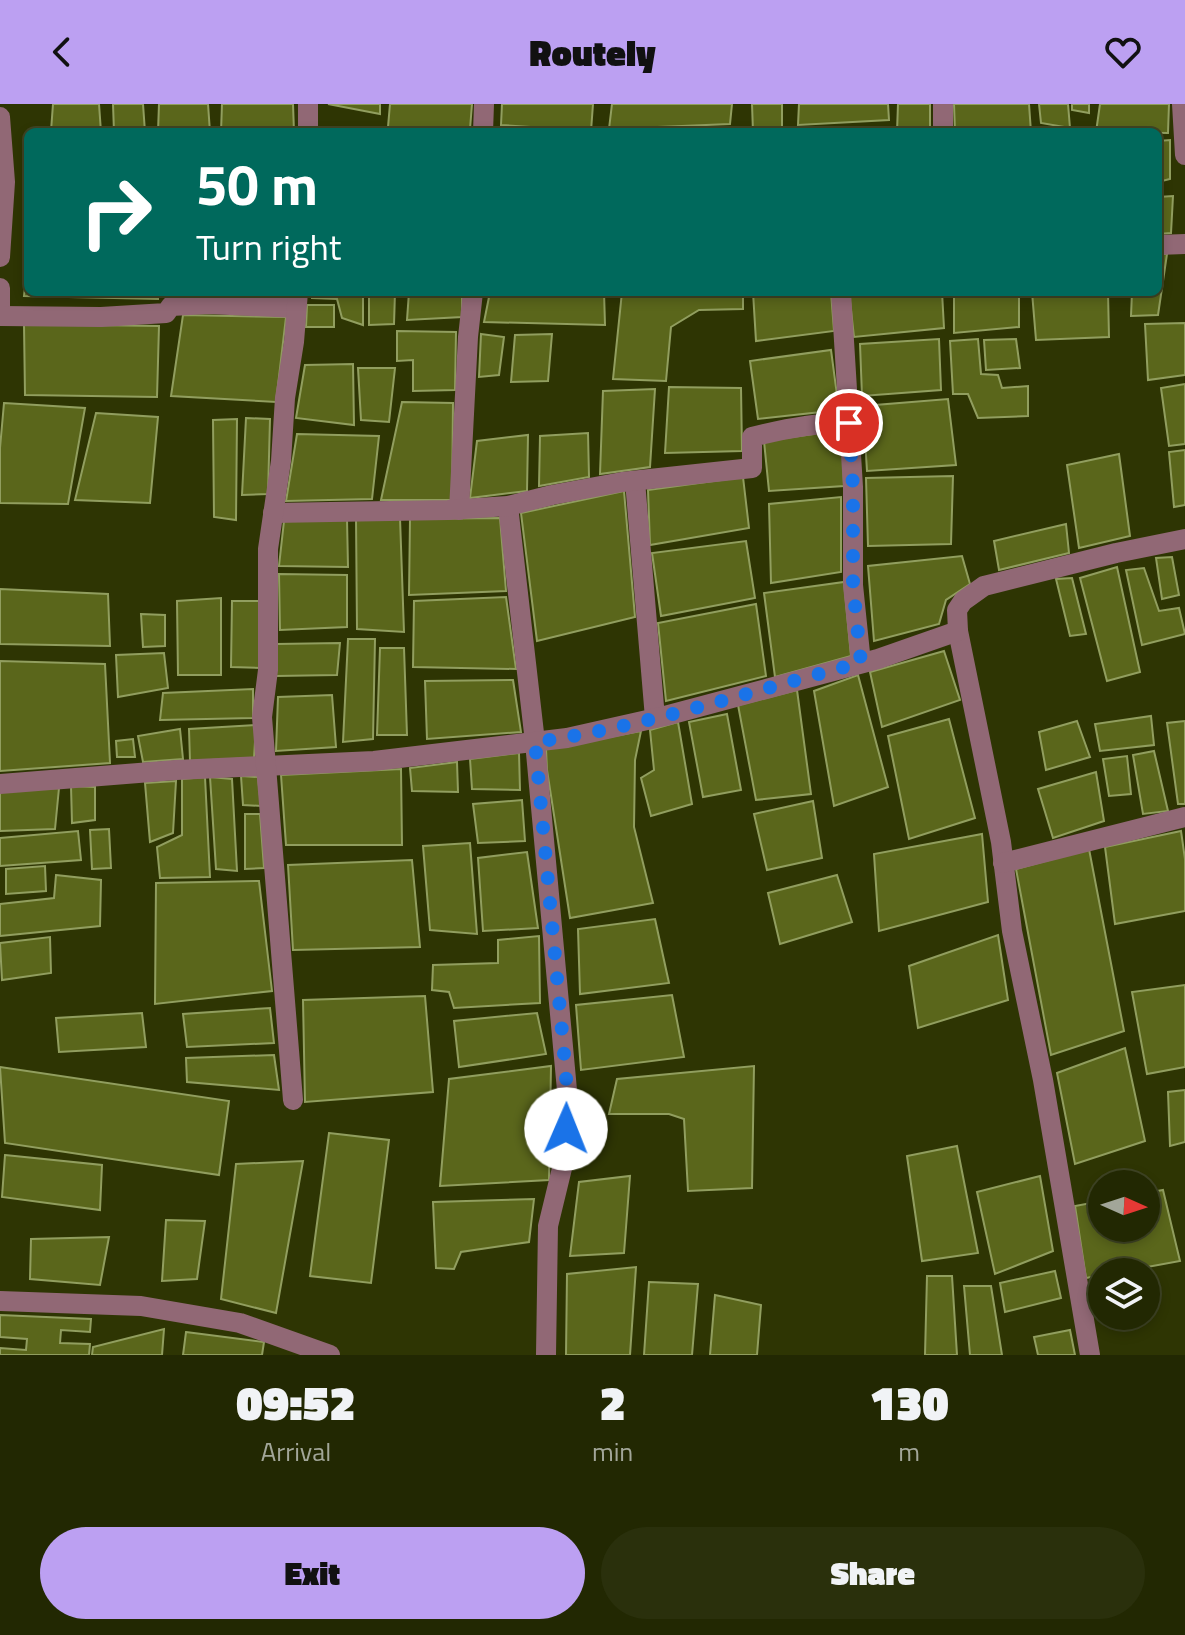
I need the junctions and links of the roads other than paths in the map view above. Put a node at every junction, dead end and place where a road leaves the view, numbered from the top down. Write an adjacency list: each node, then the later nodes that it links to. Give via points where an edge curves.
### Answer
1 (308, 104): 6 (street)
2 (484, 104): 7 (street)
3 (943, 104): 8 (street)
4 (1182, 104): 9 (street)
5 (0, 117): 12 (street, via 5,182)
6 (308, 128)
7 (483, 128)
8 (943, 128)
9 (1185, 155)
10 (1185, 244): 11 (street)
11 (1162, 245)
12 (0, 257)
13 (0, 288): 17 (street)
14 (473, 296): 21 (street)
15 (841, 296): 18 (street)
16 (297, 300): 17 (street, via 171,306 166,313 101,317); 22 (street)
17 (0, 316)
18 (849, 423): 19 (street, via 752,437 752,468); 25 (street, via 853,585)
19 (635, 481): 20 (street); 26 (street)
20 (508, 506): 21 (street); 27 (street)
21 (459, 510): 22 (street)
22 (273, 513): 28 (street, via 262,717)
23 (1185, 539): 24 (street, via 984,586 957,610)
24 (958, 631): 25 (street); 31 (street)
25 (861, 663): 26 (street)
26 (655, 718): 27 (street)
27 (535, 742): 28 (street, via 374,761); 36 (street, via 568,1101 565,1156 548,1226)
28 (266, 766): 29 (street); 32 (street)
29 (0, 784)
30 (1185, 817): 31 (street)
31 (1003, 863): 37 (street)
32 (293, 1100)
33 (0, 1301): 34 (street, via 141,1306 240,1323)
34 (283, 1347): 35 (street)
35 (330, 1355)
36 (546, 1355)
37 (1090, 1355)

